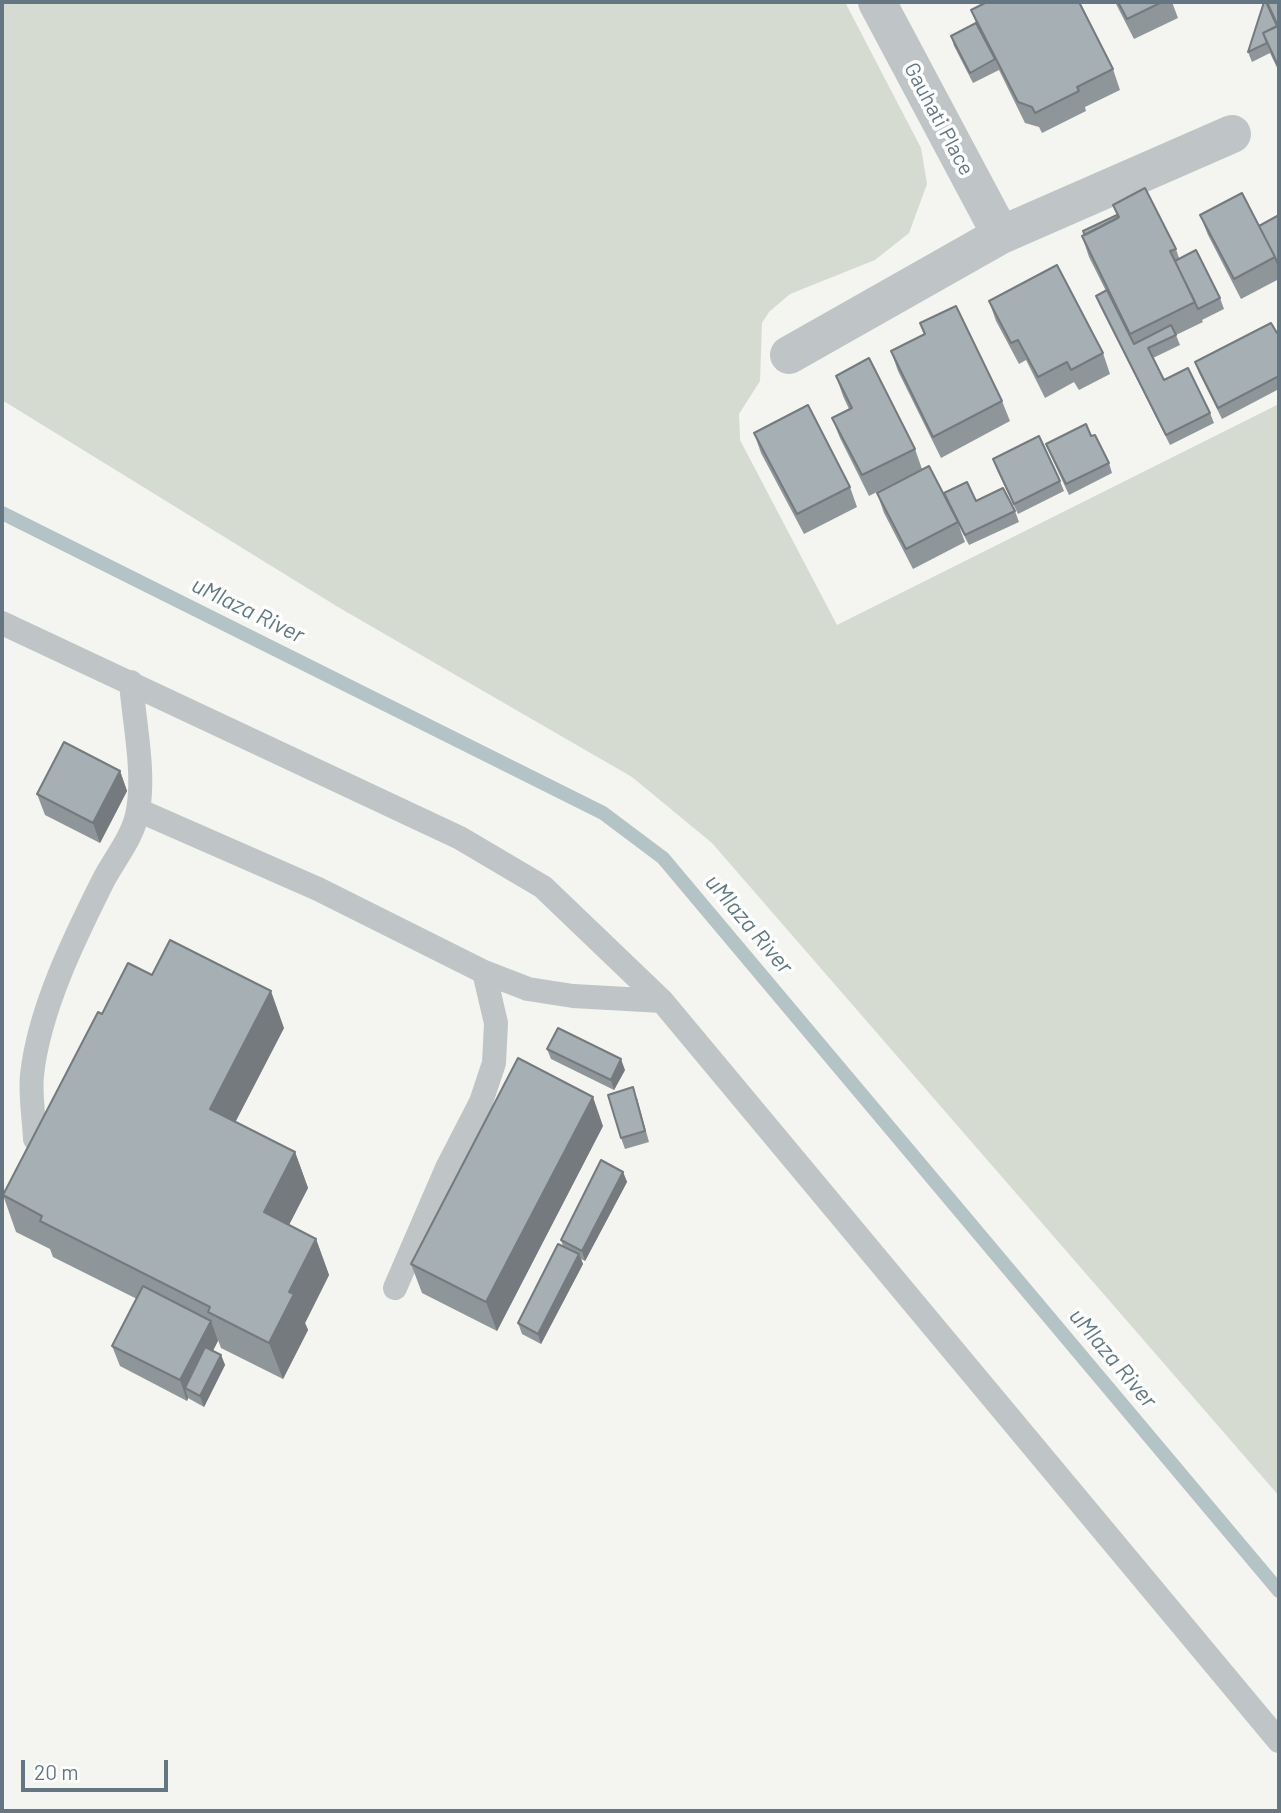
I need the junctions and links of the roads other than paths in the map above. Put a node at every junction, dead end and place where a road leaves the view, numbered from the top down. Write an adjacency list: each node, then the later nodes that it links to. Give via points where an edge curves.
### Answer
1 (877, 2): 3 (street, Gauhati Place)
2 (1232, 134): 3 (street)
3 (1001, 235): 4 (street)
4 (789, 355)
5 (2, 623): 6 (lane)
6 (131, 682): 7 (lane); 9 (lane, via 460,838 543,887)
7 (138, 810): 8 (lane, via 318,889); 10 (lane, via 65,965 41,1028 32,1076)
8 (484, 972): 9 (lane, via 528,989); 11 (lane, via 496,1023 494,1063 481,1102)
9 (662, 1001): 12 (lane)
10 (34, 1139)
11 (395, 1287)
12 (1279, 1741)

